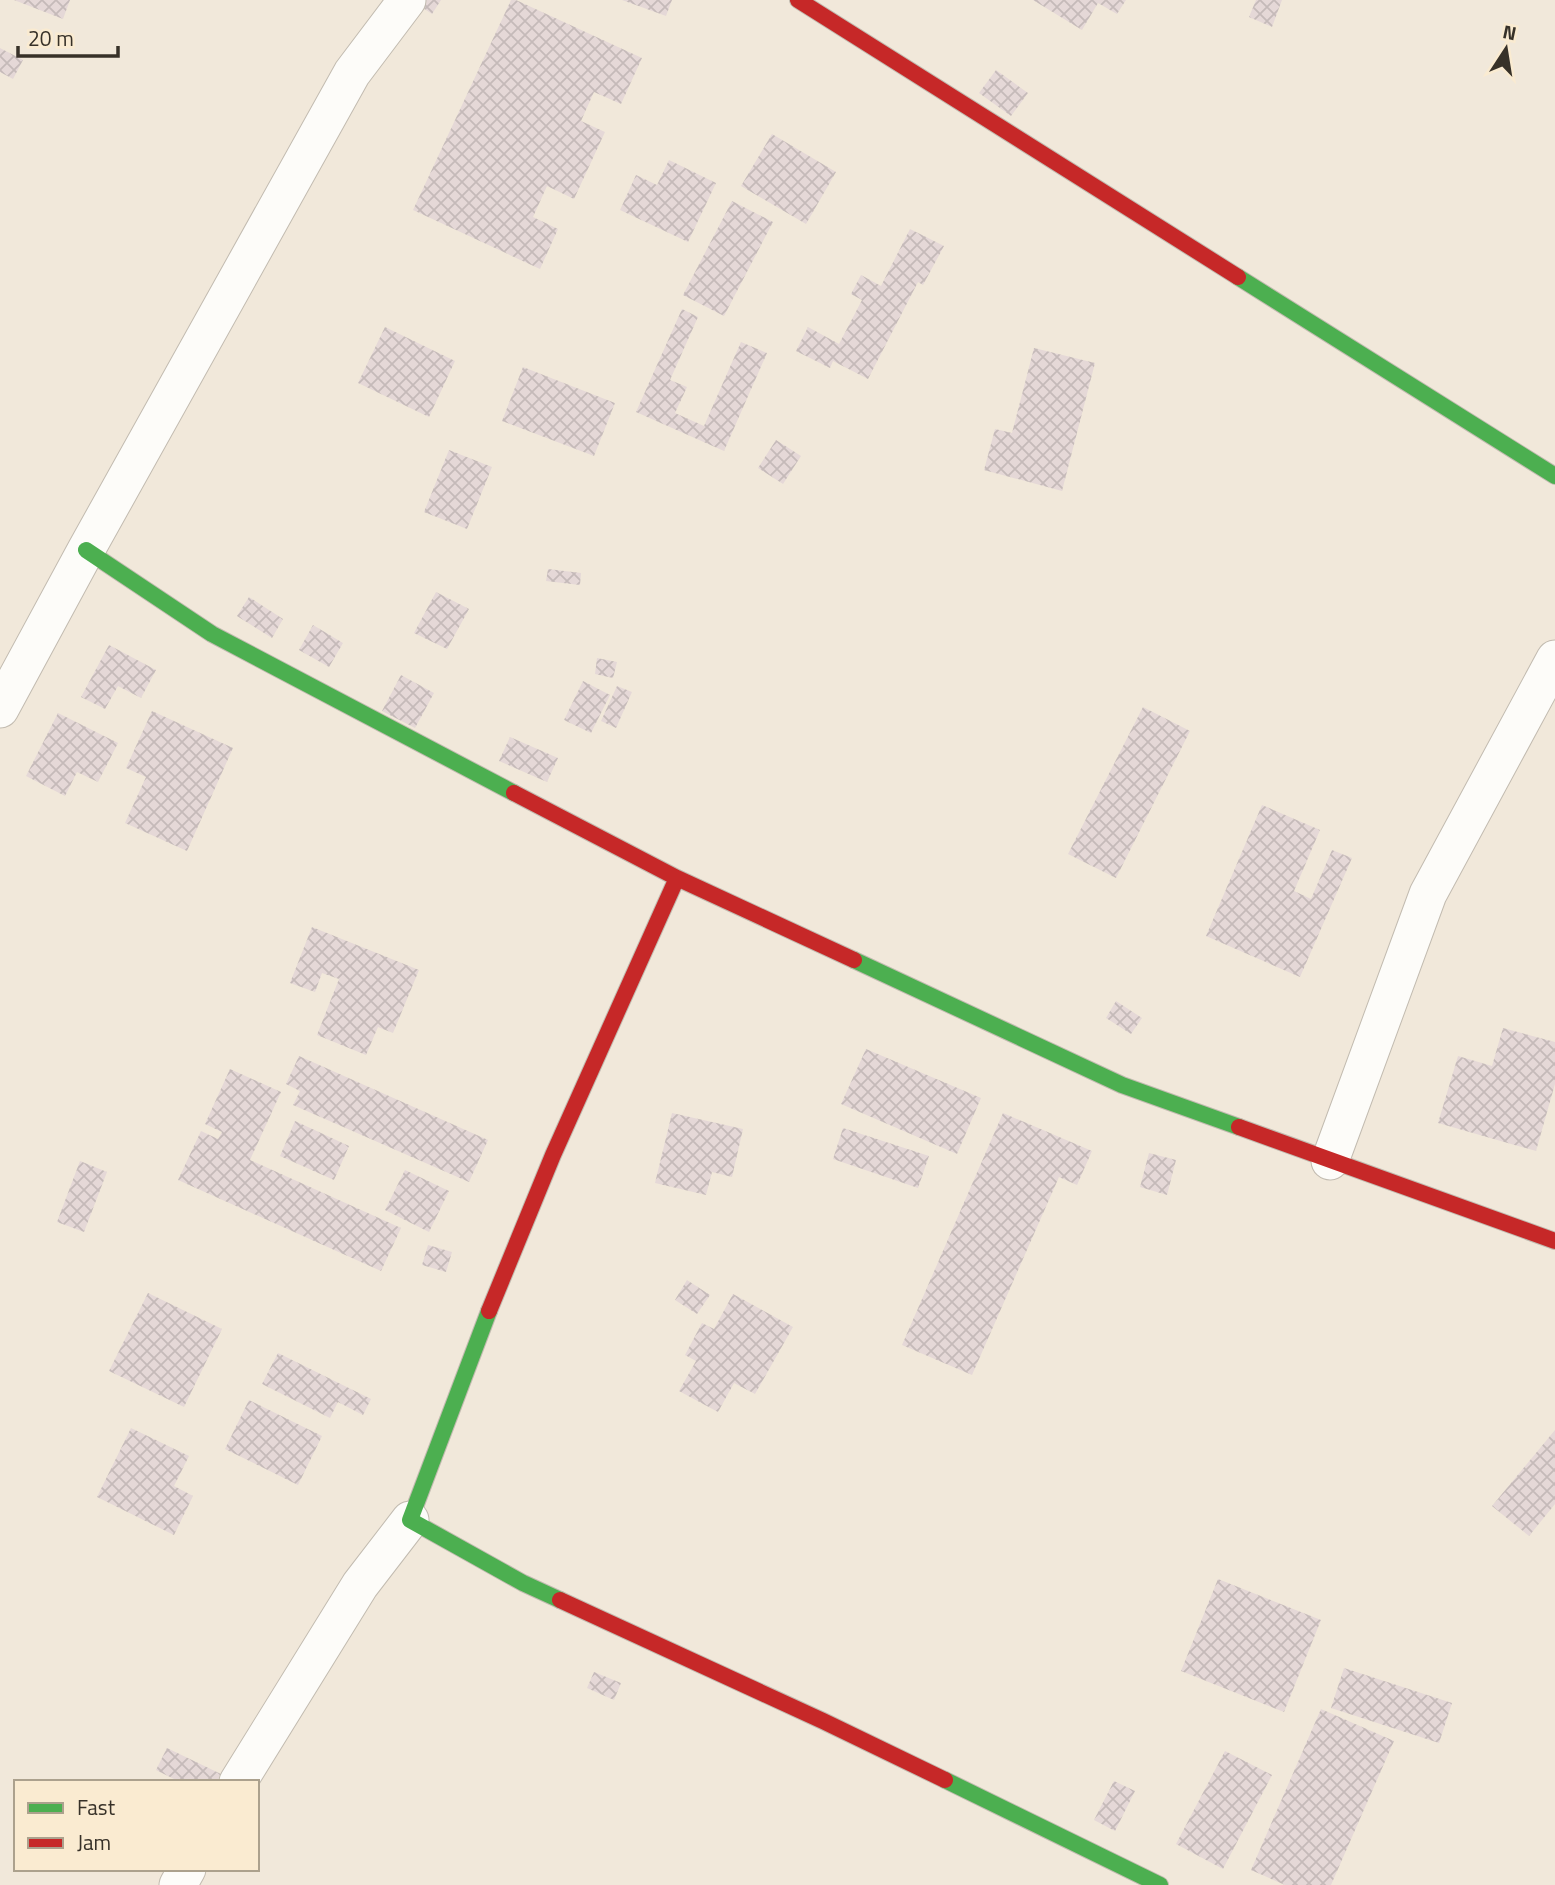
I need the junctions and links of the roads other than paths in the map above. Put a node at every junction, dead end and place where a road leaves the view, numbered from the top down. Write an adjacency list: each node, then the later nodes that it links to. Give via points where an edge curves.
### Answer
1 (407, 0): 4 (street, via 352,73)
2 (798, 0): 3 (street)
3 (1555, 477)
4 (86, 550): 6 (street); 7 (street, via 212,634)
5 (1555, 659): 8 (street, via 1428,894)
6 (0, 709)
7 (677, 878): 8 (street, via 1122,1085); 10 (street, via 548,1167)
8 (1330, 1161): 9 (street)
9 (1555, 1241)
10 (410, 1520): 11 (street, via 360,1585); 12 (street, via 523,1583 835,1727)
11 (239, 1780)
12 (1160, 1885)

